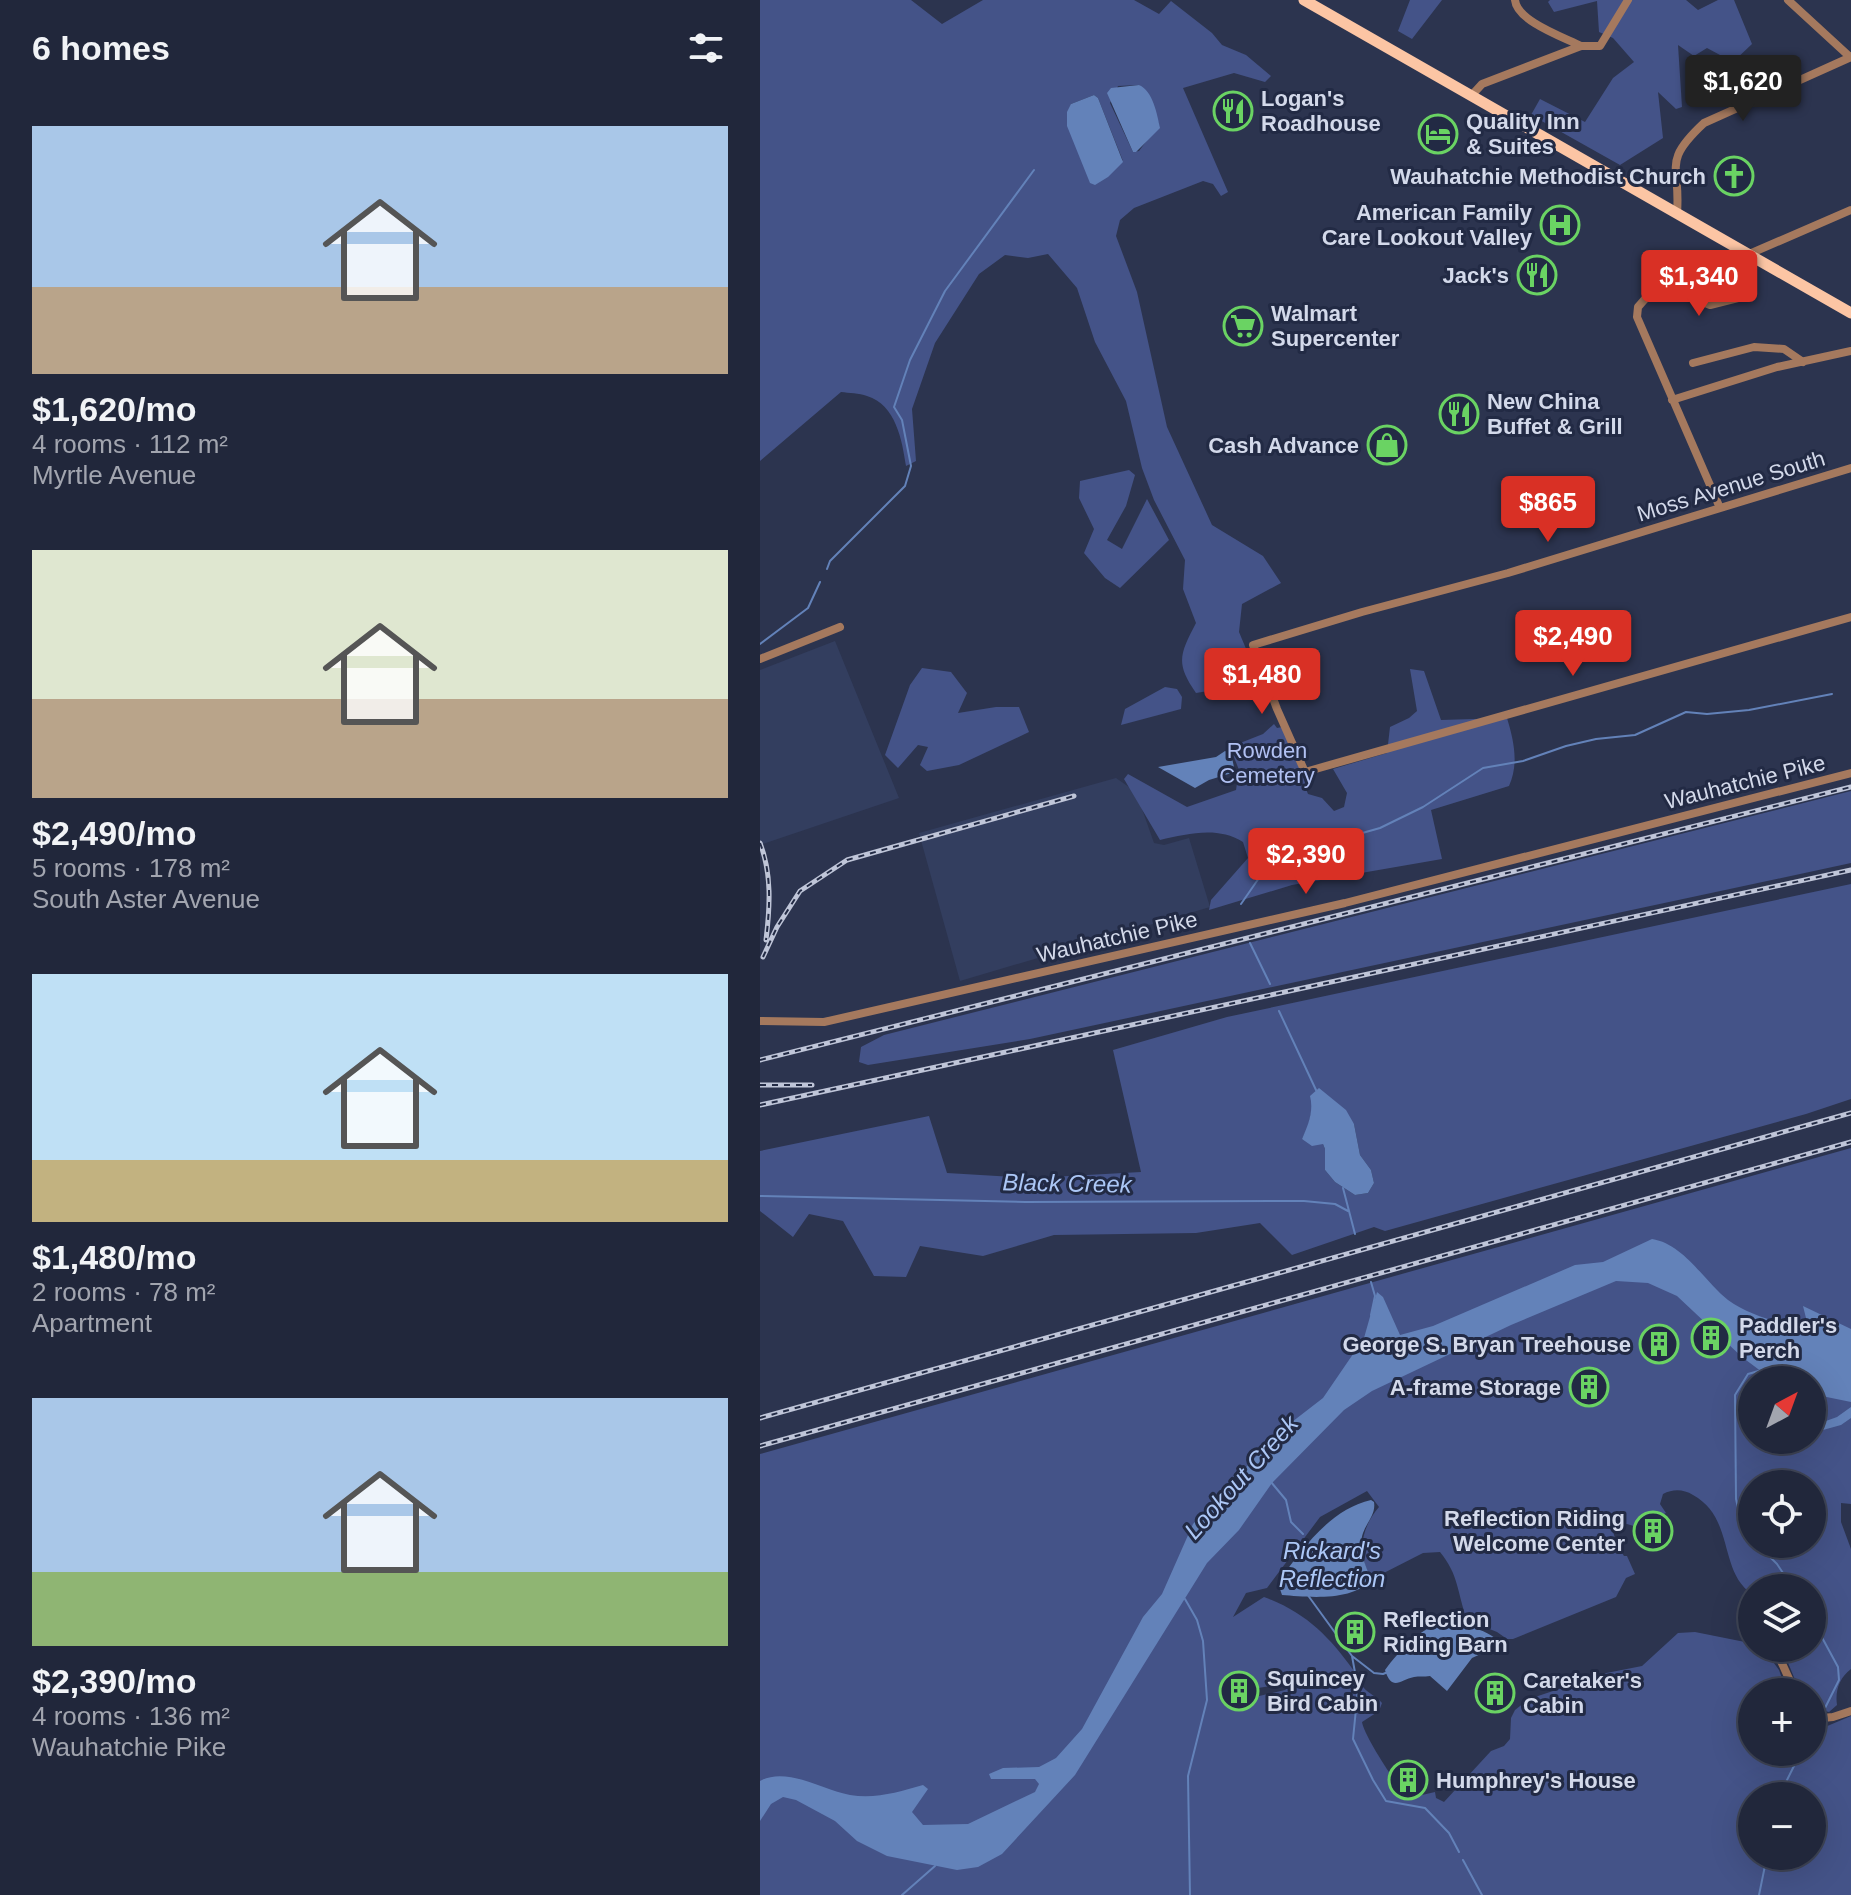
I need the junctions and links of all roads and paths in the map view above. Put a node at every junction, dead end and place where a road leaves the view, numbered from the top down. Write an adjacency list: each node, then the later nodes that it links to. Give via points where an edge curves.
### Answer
1 (1304, 0): 7 (main road)
2 (1515, 0): 5 (street, via 1531,22)
3 (1628, 0): 5 (street, via 1600,46)
4 (1788, 0): 6 (street)
5 (1581, 46): 7 (street, via 1482,84)
6 (1850, 57): 9 (street, via 1704,123 1688,138 1675,163)
7 (1472, 95): 9 (main road)
8 (1851, 210): 10 (street)
9 (1677, 213): 10 (main road)
10 (1749, 254): 11 (street); 13 (main road)
11 (1694, 278): 12 (street, via 1700,301 1710,305); 17 (street, via 1638,307 1637,317)
12 (1738, 298)
13 (1851, 313)
14 (1851, 351): 15 (street)
15 (1803, 362): 16 (street, via 1784,349 1754,347); 17 (street)
16 (1693, 363)
17 (1672, 400): 19 (street)
18 (1851, 468): 19 (street, Moss Avenue South)
19 (1720, 508): 20 (street, Moss Avenue South, via 1253,645 1305,772)
20 (1851, 617)
21 (840, 627): 22 (street)
22 (760, 659)
23 (1851, 773): 24 (street, Wauhatchie Pike, via 1345,903 824,1022)
24 (760, 1021)
25 (1851, 1711): 26 (street)
26 (1826, 1718)

